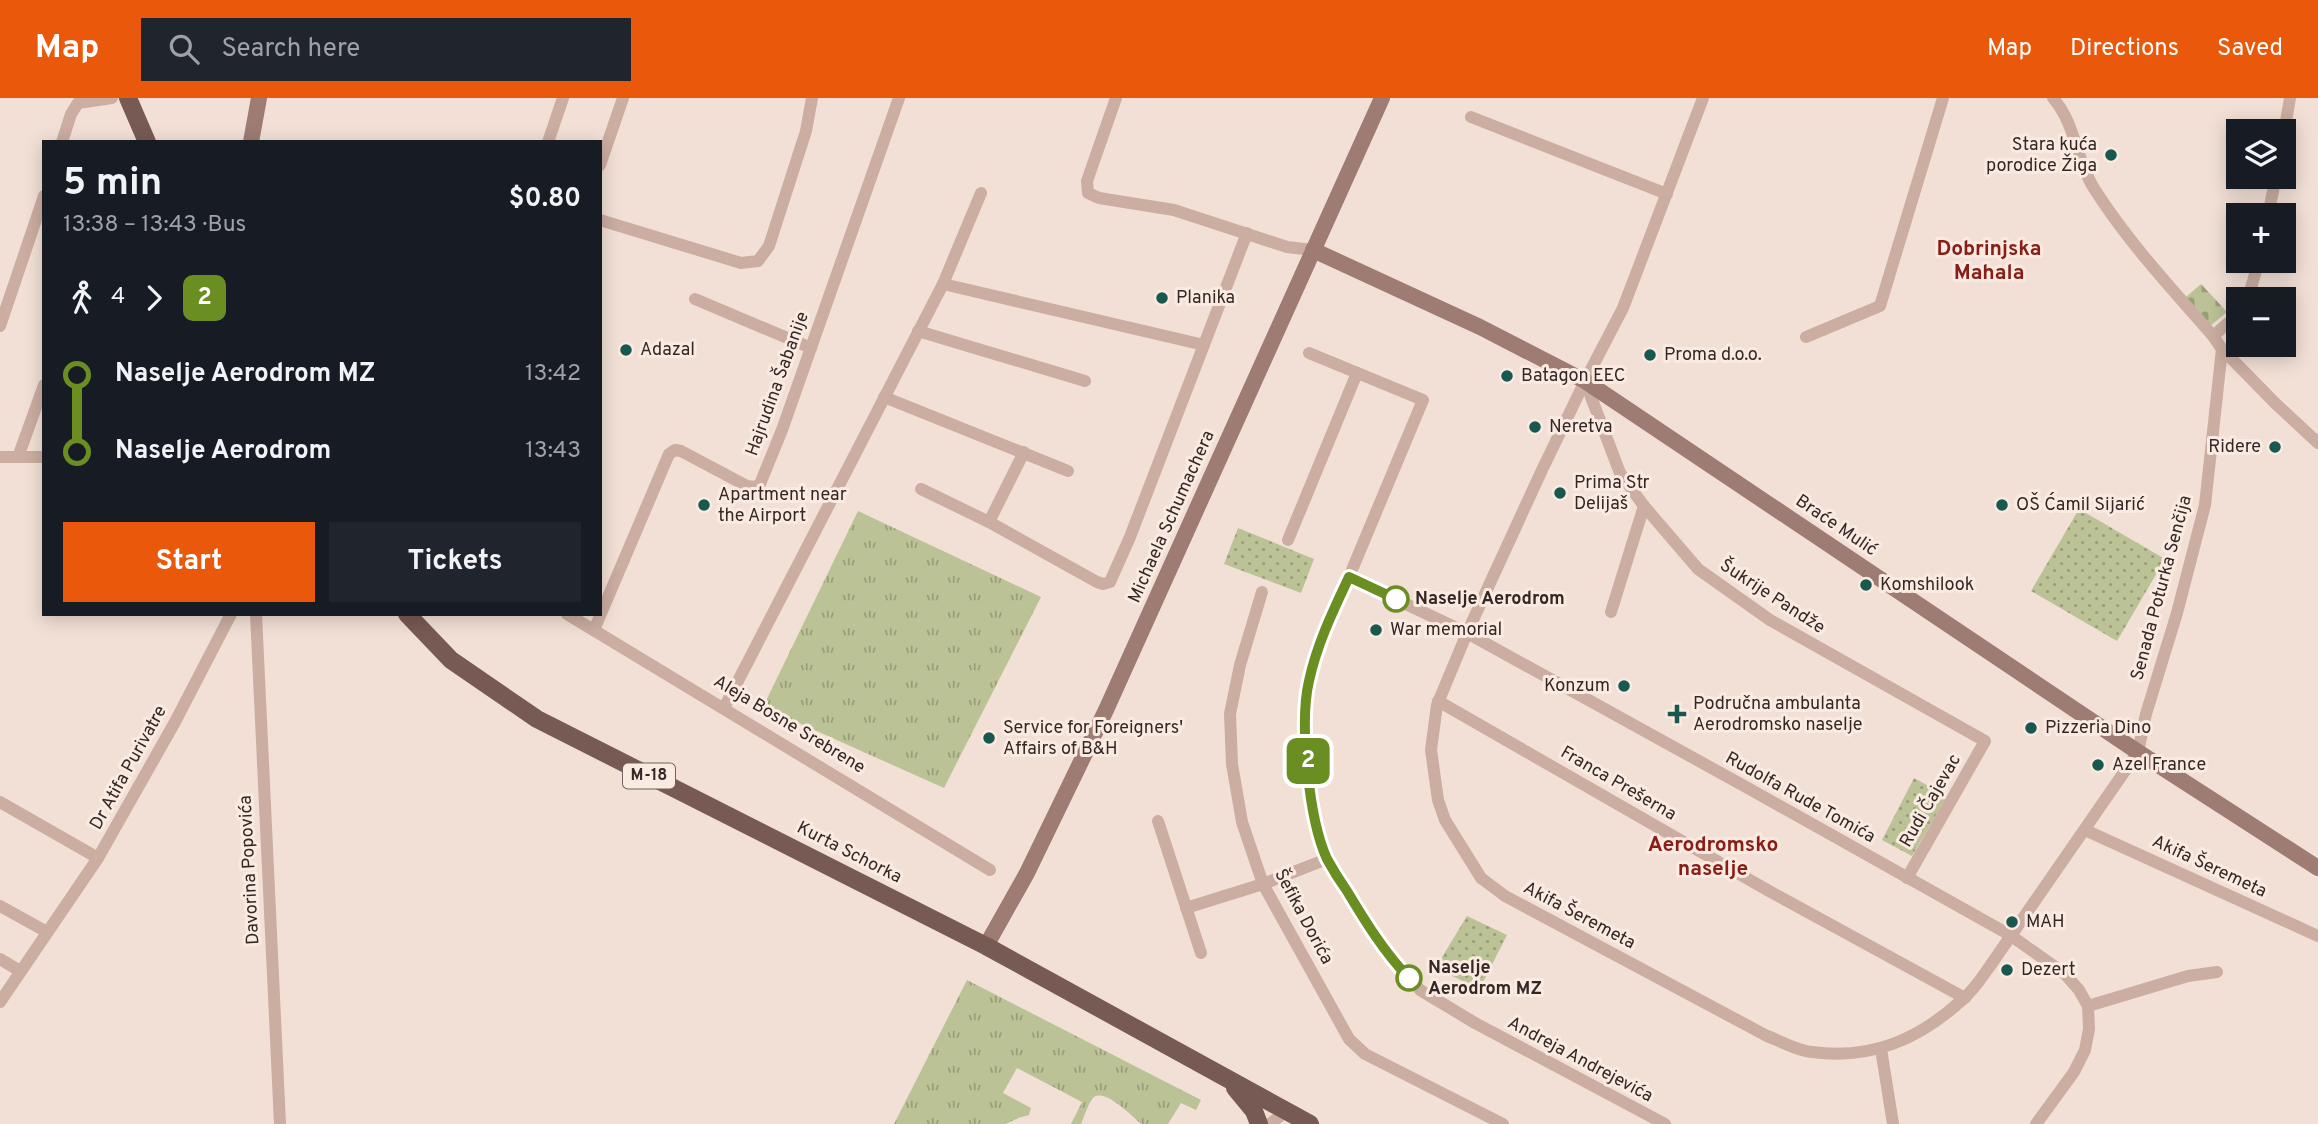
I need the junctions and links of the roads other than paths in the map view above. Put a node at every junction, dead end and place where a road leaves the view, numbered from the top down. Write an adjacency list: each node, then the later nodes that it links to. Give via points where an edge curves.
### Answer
1 (112, 98): 16 (street, via 78,103)
2 (128, 98): 17 (main road)
3 (259, 98): 18 (street)
4 (563, 98): 19 (street)
5 (623, 98): 20 (street)
6 (811, 98): 24 (street, via 790,183 769,246 758,261 741,263)
7 (899, 98): 35 (street, Hajrudina Šabanije)
8 (1116, 98): 25 (street, via 1087,181 1088,193 1174,210)
9 (1382, 98): 26 (street, Michaela Schumachera)
10 (1703, 98): 22 (street)
11 (1943, 98): 33 (street, via 1880,306)
12 (2053, 98): 32 (street, via 2067,117 2092,187 2127,237)
13 (2290, 98): 15 (street)
14 (1471, 117): 22 (street)
15 (2286, 119)
16 (63, 140)
17 (146, 140)
18 (251, 140)
19 (549, 140)
20 (602, 159)
21 (981, 193): 27 (street)
22 (1667, 194): 40 (street, via 1623,308)
23 (42, 202): 30 (street)
24 (602, 220)
25 (1247, 233): 26 (street, via 1287,247); 34 (street)
26 (1313, 250): 40 (street, Braće Mulić); 82 (street, Michaela Schumachera, via 1106,710)
27 (943, 284): 31 (street); 34 (street)
28 (695, 299): 35 (street)
29 (2226, 325): 32 (street)
30 (0, 326)
31 (918, 331): 39 (street); 42 (street)
32 (2213, 336): 36 (street)
33 (1806, 337)
34 (1204, 345): 51 (street, via 1110,582 1097,582)
35 (811, 348): 55 (street, Hajrudina Šabanije, via 757,487 681,451 669,454)
36 (2222, 349): 43 (street); 67 (street, Senada Poturka Senčija, via 2204,505)
37 (1309, 353): 38 (street, Andreja Andrejevića)
38 (1357, 373): 52 (street); 53 (street, Andreja Andrejevića, via 1423,400)
39 (1085, 381)
40 (1585, 381): 50 (street, Šukrije Pandže, via 1620,473); 63 (street, Akifa Šeremeta); 67 (street, Braće Mulić)
41 (42, 391): 46 (street)
42 (884, 397): 44 (street); 65 (street)
43 (2318, 443)
44 (1024, 452): 48 (street); 51 (street)
45 (0, 457): 46 (street)
46 (18, 457): 47 (street)
47 (42, 457)
48 (1068, 471)
49 (921, 489): 51 (street)
50 (1644, 506): 56 (street); 66 (street, Šukrije Pandže, via 1698,569 1725,589 1770,620)
51 (989, 522)
52 (1288, 540)
53 (1349, 577): 63 (street, Rudolfa Rude Tomića); 72 (street, Andreja Andrejevića, via 1317,646 1308,684 1311,793)
54 (1262, 592): 76 (street, Šefika Dorića, via 1240,665 1230,738 1242,822)
55 (602, 612)
56 (1611, 612)
57 (231, 616): 71 (street, Dr Atifa Purivatre)
58 (256, 616): 94 (street, Davorina Popovića)
59 (409, 616): 82 (main road, Kurta Schorka / M-18, via 452,660 537,719)
60 (570, 616): 62 (street, Aleja Bosne Srebrene)
61 (600, 616): 62 (street, Hajrudina Šabanije)
62 (594, 631): 65 (street, Aleja Bosne Srebrene)
63 (1467, 633): 64 (street, Akifa Šeremeta); 75 (street, Rudolfa Rude Tomića)
64 (1438, 703): 87 (street, Franca Prešerna); 90 (street, Akifa Šeremeta, via 1431,750 1438,800 1457,842 1481,878 1505,896 1767,1036 1810,1052)
65 (724, 708): 74 (street, Aleja Bosne Srebrene)
66 (1985, 741): 75 (street, Rudi Čajevac)
67 (2138, 752): 70 (street, Akifa Šeremeta); 73 (street, Braće Mulić)
68 (0, 802): 71 (street)
69 (1158, 821): 78 (street)
70 (2085, 830): 80 (street, Akifa Šeremeta); 81 (street, Akifa Šeremeta)
71 (98, 858): 79 (street, Dr Atifa Purivatre)
72 (1327, 859): 76 (street); 99 (street, Andreja Andrejevića, via 1378,939 1420,990)
73 (2318, 868)
74 (990, 870)
75 (1907, 878): 80 (street, Rudolfa Rude Tomića)
76 (1264, 884): 78 (street); 98 (street, Šefika Dorića, via 1349,1039 1365,1054)
77 (0, 906): 79 (street)
78 (1186, 908): 83 (street)
79 (47, 932): 85 (street, Dr Atifa Purivatre)
80 (2010, 935): 87 (street, Akifa Šeremeta); 89 (street, via 2065,974)
81 (2318, 936)
82 (986, 946): 91 (main road, Kurta Schorka / M-18)
83 (1201, 954)
84 (0, 959): 85 (street)
85 (20, 971): 88 (street, Dr Atifa Purivatre)
86 (2217, 972): 89 (street, via 2188,976)
87 (1965, 998): 90 (street, Akifa Šeremeta, via 1905,1041)
88 (0, 1002)
89 (2088, 1006): 93 (street, via 2085,1050)
90 (1881, 1049): 100 (street)
91 (1228, 1080): 92 (main road, Kurta Schorka / M-18); 95 (main road)
92 (1285, 1118): 96 (street); 97 (main road, Kurta Schorka / M-18)
93 (2042, 1122)
94 (280, 1124)
95 (1259, 1124)
96 (1270, 1124)
97 (1307, 1124)
98 (1503, 1124)
99 (1665, 1124)
100 (1893, 1124)

